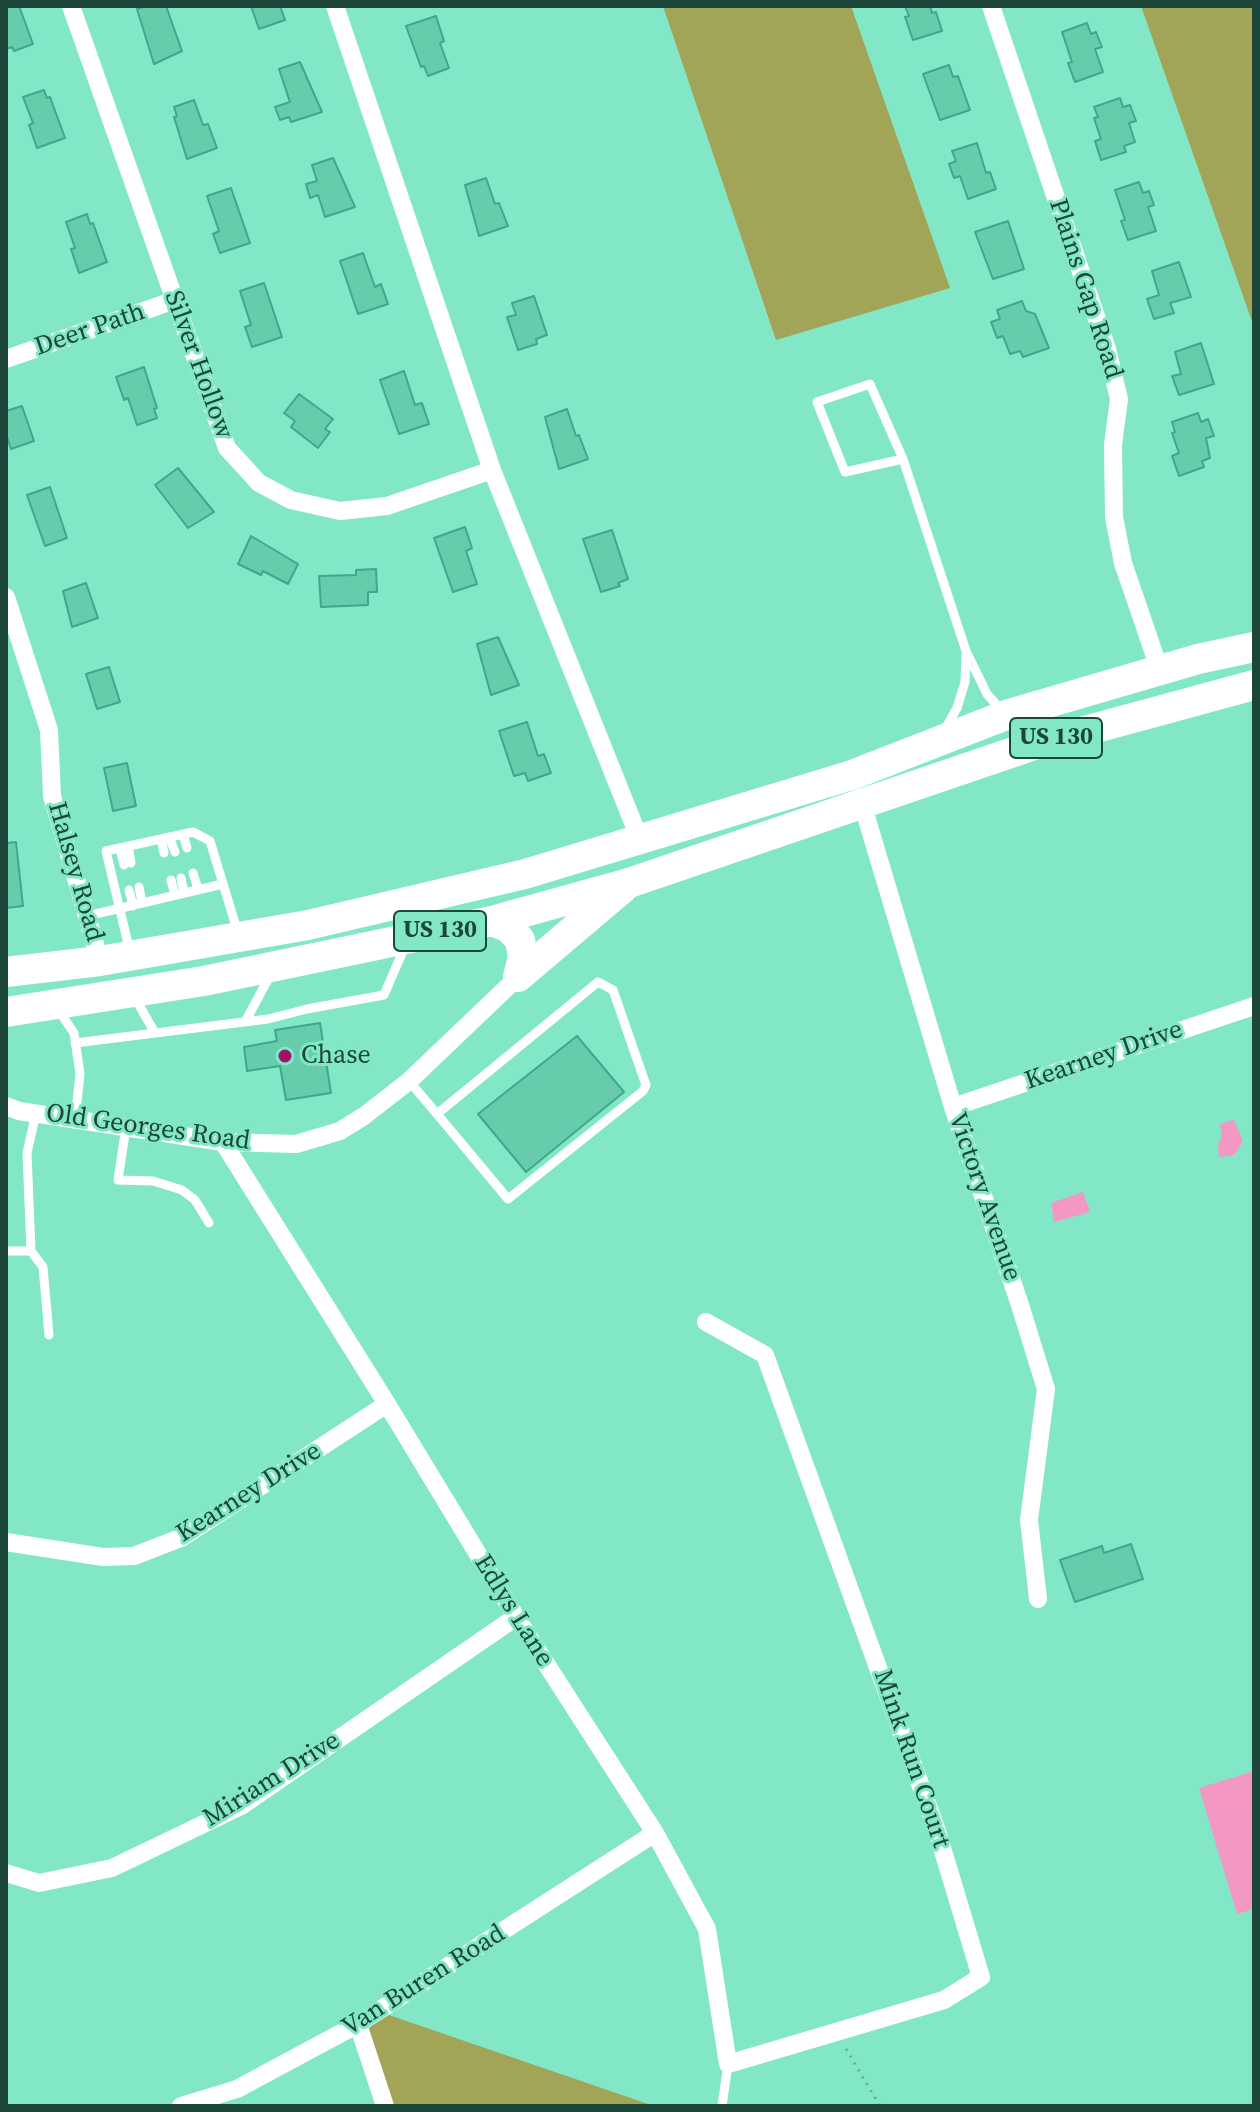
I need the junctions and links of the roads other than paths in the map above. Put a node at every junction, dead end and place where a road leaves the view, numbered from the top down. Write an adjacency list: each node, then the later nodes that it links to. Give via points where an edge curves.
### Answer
1 (71, 6): 4 (street, Silver Hollow)
2 (335, 6): 7 (street)
3 (991, 6): 11 (street, Plains Gap Road, via 1107,349 1119,399 1113,445 1114,517 1123,563)
4 (175, 300): 5 (street, Deer Path); 7 (street, Silver Hollow, via 227,448 259,483 291,500 340,511 387,506)
5 (6, 359)
6 (903, 459): 6 (lane, via 870,384 817,402 845,472); 10 (lane)
7 (492, 470): 18 (street)
8 (6, 597): 32 (street, Halsey Road, via 49,730 52,796)
9 (1254, 647): 11 (highway, US 130)
10 (966, 651): 13 (lane, via 987,694); 14 (lane, via 965,682)
11 (1160, 671): 13 (highway, US 130)
12 (1244, 692): 15 (highway, US 130)
13 (1006, 715): 14 (highway, US 130)
14 (939, 741): 15 (highway, US 130)
15 (857, 789): 18 (highway, US 130); 25 (highway, US 130); 50 (street, Victory Avenue)
16 (183, 834): 17 (lane); 20 (lane); 26 (lane, via 193,832 210,841)
17 (165, 838): 19 (lane); 21 (lane)
18 (640, 840): 34 (highway, US 130, via 525,874)
19 (124, 847): 22 (lane); 31 (lane, via 106,851)
20 (187, 848)
21 (169, 852)
22 (128, 864)
23 (193, 873): 28 (lane)
24 (176, 879): 29 (lane)
25 (629, 883): 33 (highway, US 130); 40 (highway)
26 (223, 884): 28 (lane); 34 (lane)
27 (134, 888): 30 (lane)
28 (198, 889): 29 (lane)
29 (180, 894): 30 (lane)
30 (138, 905): 31 (lane)
31 (120, 909): 32 (lane); 36 (lane)
32 (87, 916): 37 (street, Halsey Road)
33 (492, 921): 35 (highway, US 130); 40 (highway, via 520,940)
34 (239, 937): 36 (highway, US 130)
35 (409, 938): 38 (highway, US 130); 45 (lane, via 384,995)
36 (131, 955): 37 (highway, US 130)
37 (100, 961): 39 (highway, US 130)
38 (276, 966): 41 (highway, US 130); 45 (lane)
39 (6, 972)
40 (518, 977): 48 (street, Old Georges Road)
41 (132, 992): 42 (highway, US 130); 46 (lane)
42 (55, 1005): 44 (highway, US 130); 47 (lane)
43 (1254, 1006): 50 (street, Kearney Drive)
44 (6, 1012)
45 (245, 1022): 46 (lane)
46 (155, 1033): 47 (lane)
47 (75, 1043): 53 (lane, via 80,1074)
48 (409, 1081): 52 (lane); 55 (street, Old Georges Road, via 364,1116 317,1139 296,1144)
49 (6, 1106): 51 (street, Old Georges Road)
50 (953, 1107): 63 (street, Victory Avenue, via 1046,1389 1029,1520)
51 (36, 1113): 53 (street, Old Georges Road); 58 (lane, via 27,1153)
52 (437, 1114): 52 (lane, via 508,1199 643,1091 646,1085 613,990 598,982)
53 (69, 1118): 54 (street, Old Georges Road)
54 (126, 1127): 55 (street, Old Georges Road); 56 (lane, via 118,1180 153,1181 182,1190)
55 (223, 1142): 61 (street, Edlys Lane)
56 (209, 1223)
57 (6, 1251): 58 (lane)
58 (31, 1251): 60 (lane, via 43,1267)
59 (706, 1322): 68 (street, Mink Run Court, via 765,1355 937,1831 981,1977 944,2000)
60 (49, 1335)
61 (387, 1404): 62 (street, Kearney Drive, via 183,1537 134,1556 103,1557); 64 (street, Edlys Lane)
62 (6, 1542)
63 (1038, 1599)
64 (516, 1617): 65 (street, Edlys Lane); 66 (street, Miriam Drive, via 241,1806 112,1868 39,1883)
65 (655, 1833): 67 (street, Van Buren Road); 68 (street, Edlys Lane, via 707,1929)
66 (6, 1873)
67 (358, 2024): 69 (street, Van Buren Road, via 237,2089); 70 (street)
68 (728, 2064): 71 (lane, Edlys Lane)
69 (181, 2106)
70 (385, 2106)
71 (722, 2106)

